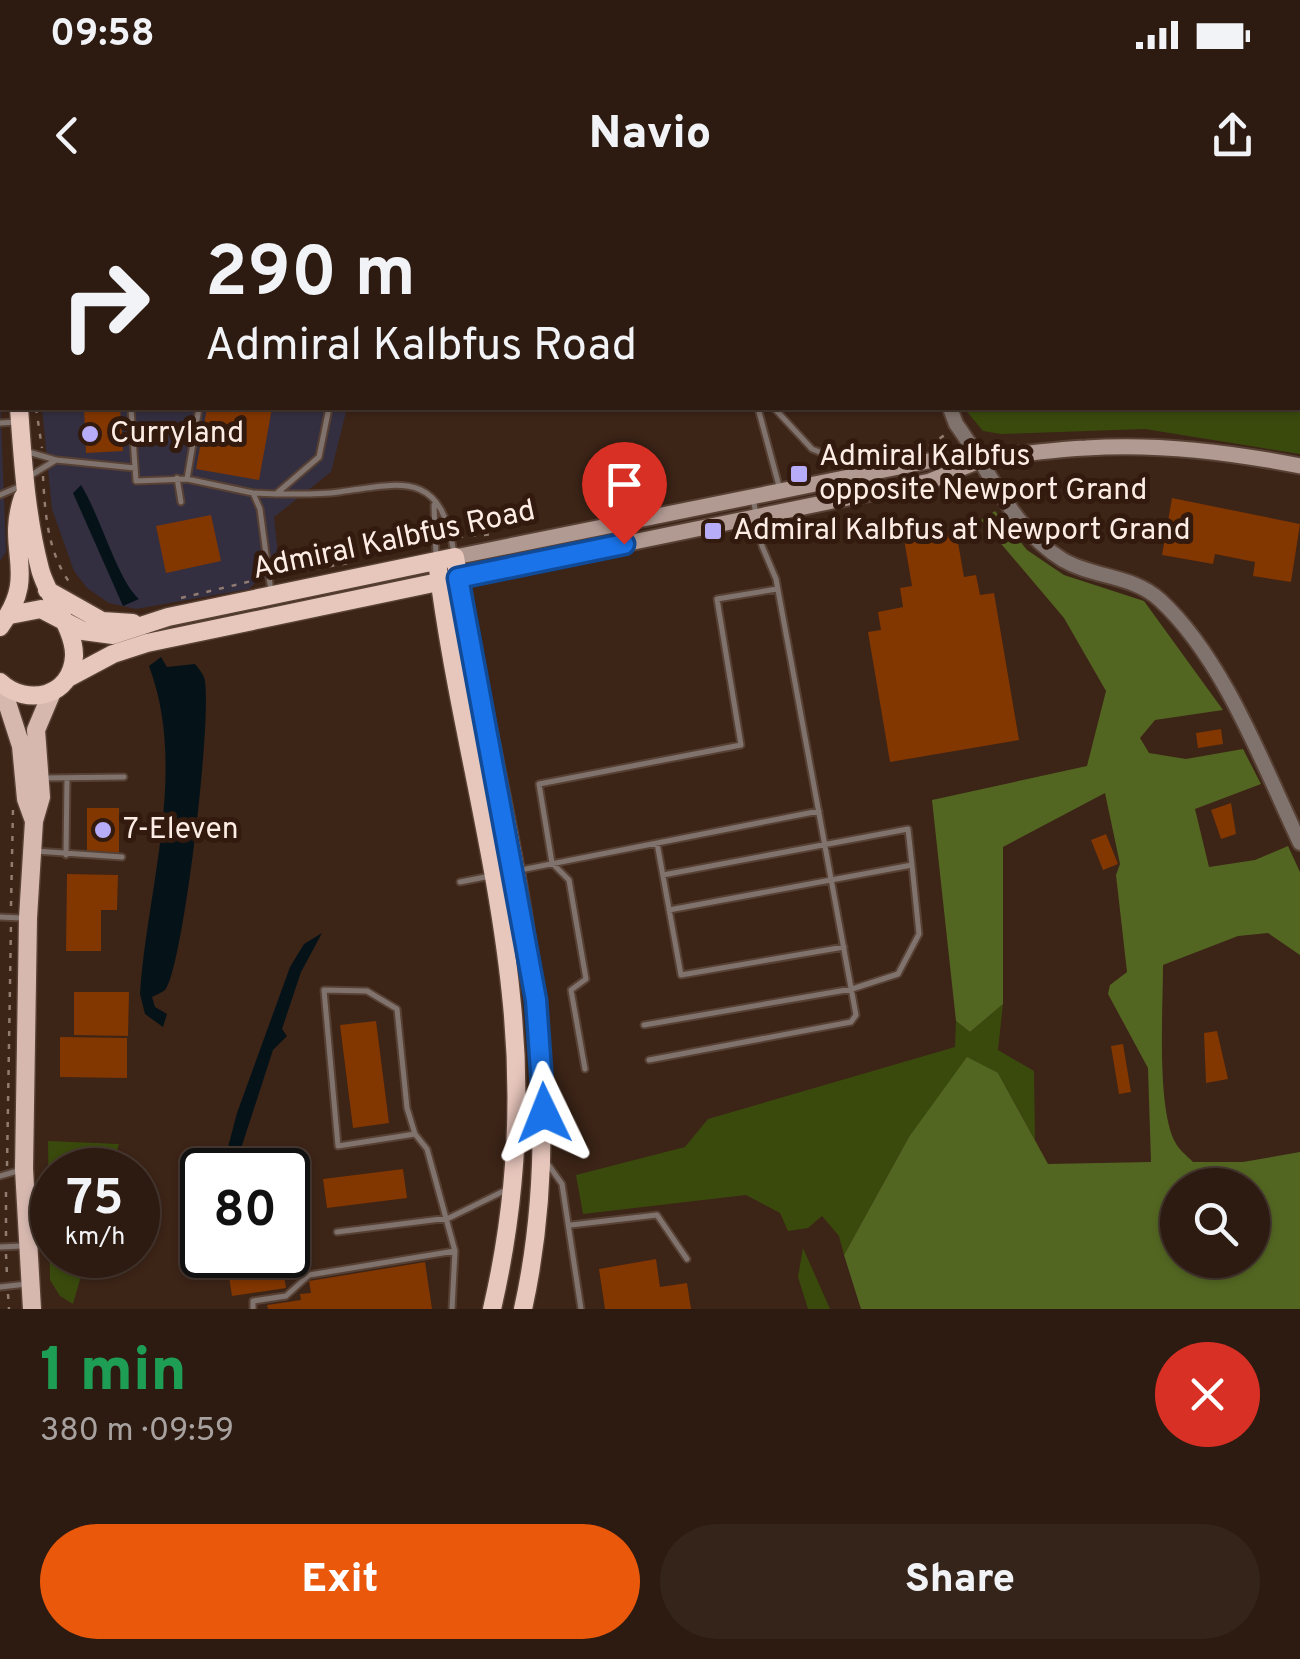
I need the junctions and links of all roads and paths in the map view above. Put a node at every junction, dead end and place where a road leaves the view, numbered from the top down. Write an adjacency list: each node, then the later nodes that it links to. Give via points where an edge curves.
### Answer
1 (36, 410): 11 (path)
2 (132, 410): 16 (lane)
3 (200, 410): 19 (lane)
4 (329, 410): 23 (lane, via 320,457)
5 (759, 410): 21 (lane)
6 (776, 410): 17 (lane, via 812,449)
7 (951, 410): 13 (street)
8 (20, 415): 9 (lane); 10 (highway)
9 (0, 424)
10 (22, 450): 11 (lane); 20 (highway)
11 (42, 454): 12 (lane)
12 (56, 460): 15 (lane); 16 (lane)
13 (982, 460): 14 (main road, Admiral Kalbfus Road, via 1126,447); 17 (main road, Admiral Kalbfus Road, via 948,457); 28 (main road, Admiral Kalbfus Road, via 930,481); 49 (street, via 1016,518 1048,549 1083,569 1142,586 1172,612 1239,716)
14 (1300, 466)
15 (43, 468): 20 (lane); 34 (path, via 48,530)
16 (135, 468): 18 (lane, via 136,480)
17 (872, 471): 21 (main road, Admiral Kalbfus Road)
18 (177, 478): 19 (lane); 26 (lane)
19 (187, 479): 22 (lane)
20 (23, 487): 24 (lane); 33 (highway); 37 (highway, via 12,540 22,583)
21 (780, 489): 25 (main road, Admiral Kalbfus Road)
22 (253, 494): 23 (lane); 31 (lane)
23 (276, 494): 27 (lane, via 327,494 393,482 418,489)
24 (0, 495)
25 (752, 495): 28 (lane); 29 (main road, Admiral Kalbfus Road)
26 (181, 502)
27 (434, 505): 29 (lane, via 431,518); 29 (lane, via 446,516)
28 (756, 516): 30 (main road, Admiral Kalbfus Road); 32 (lane)
29 (446, 559): 30 (highway); 31 (highway, Admiral Kalbfus Road)
30 (449, 580): 39 (highway, Admiral Kalbfus Road, via 146,643); 56 (highway); 57 (highway)
31 (266, 587): 35 (path); 38 (highway, Admiral Kalbfus Road)
32 (778, 589): 46 (lane); 54 (lane, via 717,599 740,745 538,784)
33 (46, 590): 36 (highway); 38 (highway, via 104,622)
34 (77, 592)
35 (178, 598)
36 (59, 616): 37 (highway, Admiral Kalbfus Road, via 32,608); 38 (highway, Admiral Kalbfus Road, via 102,635); 39 (highway, via 74,648)
37 (3, 621)
38 (145, 623)
39 (68, 678): 41 (highway, Admiral Kalbfus Road)
40 (0, 683): 41 (highway, via 25,696); 47 (main road, via 21,746)
41 (52, 692): 43 (main road, via 36,730)
42 (124, 777): 44 (lane)
43 (41, 778): 44 (lane); 47 (main road)
44 (67, 778): 52 (lane)
45 (12, 795): 63 (path)
46 (819, 811): 48 (lane); 50 (lane)
47 (34, 821): 51 (main road)
48 (657, 842): 54 (lane); 58 (lane)
49 (1300, 843)
50 (826, 844): 55 (lane, via 908,829); 58 (lane); 59 (lane)
51 (32, 851): 52 (lane); 63 (main road)
52 (66, 854): 53 (lane)
53 (122, 857)
54 (552, 863): 56 (lane); 68 (lane, via 569,880 586,979 571,990)
55 (912, 866): 59 (lane); 65 (lane, via 919,934 898,974)
56 (512, 870): 57 (lane); 70 (highway, via 541,1046)
57 (492, 875): 60 (lane); 72 (highway, via 515,1040)
58 (663, 875): 61 (lane)
59 (832, 880): 61 (lane); 64 (lane)
60 (460, 882)
61 (669, 910): 64 (lane, via 681,976)
62 (0, 917): 63 (lane)
63 (20, 918): 71 (main road); 71 (path)
64 (844, 947): 65 (lane)
65 (852, 989): 66 (lane); 67 (lane, via 851,1022)
66 (644, 1025)
67 (649, 1060)
68 (585, 1069)
69 (415, 1134): 69 (lane, via 338,1146 324,990 366,991 397,1008); 73 (lane, via 427,1150)
70 (544, 1159): 74 (lane, via 562,1184); 87 (highway)
71 (10, 1173): 76 (main road); 77 (path)
72 (512, 1187): 73 (lane); 86 (highway)
73 (448, 1218): 75 (lane); 78 (lane)
74 (571, 1225): 79 (lane, via 657,1215); 88 (lane)
75 (336, 1232)
76 (26, 1246): 77 (lane); 80 (main road)
77 (3, 1247): 81 (path)
78 (455, 1251): 84 (lane, via 309,1276 286,1296 254,1301); 85 (lane)
79 (687, 1259)
80 (29, 1284): 81 (lane); 83 (main road)
81 (4, 1286): 82 (path)
82 (10, 1309)
83 (32, 1309)
84 (252, 1309)
85 (452, 1309)
86 (492, 1309)
87 (523, 1309)
88 (580, 1309)

